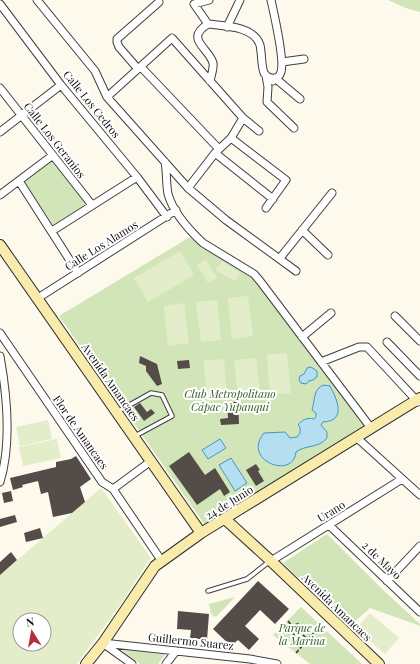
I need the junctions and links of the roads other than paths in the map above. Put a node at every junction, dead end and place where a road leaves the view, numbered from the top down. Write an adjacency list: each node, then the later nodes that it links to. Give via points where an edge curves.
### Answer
1 (37, 0): 18 (street, via 95,71)
2 (209, 0): 7 (street, via 194,4)
3 (240, 0): 8 (street)
4 (271, 0): 10 (street)
5 (159, 2): 11 (street, via 117,39 119,47)
6 (1, 9): 15 (street, Calle Los Cedros)
7 (208, 24): 8 (street); 14 (street, via 198,36 198,41 213,64)
8 (227, 27): 12 (street, via 248,32 257,40)
9 (304, 59): 10 (street)
10 (282, 62): 13 (street, via 281,74)
11 (139, 68): 14 (street, via 172,38); 18 (street); 26 (street)
12 (266, 76): 13 (street); 17 (street)
13 (275, 78): 17 (street); 19 (street)
14 (210, 81): 21 (street)
15 (61, 85): 20 (street); 29 (street, Calle Los Cedros)
16 (0, 88): 20 (street, Calle Los Geranios)
17 (268, 88): 22 (street, via 268,105)
18 (107, 97): 28 (street)
19 (300, 99)
20 (22, 115): 24 (street); 27 (street, Calle Los Geranios)
21 (242, 118): 23 (street); 25 (street)
22 (294, 128)
23 (259, 131)
24 (0, 132)
25 (231, 138): 26 (street); 36 (street, via 286,180)
26 (217, 151): 32 (street); 36 (street)
27 (53, 155): 31 (street); 37 (street, Calle Los Geranios)
28 (165, 161): 30 (street); 33 (street)
29 (137, 177): 37 (street); 40 (street, Calle Los Cedros)
30 (181, 180): 32 (street); 33 (street, via 172,183)
31 (19, 181): 35 (street); 42 (street)
32 (188, 188): 45 (street, via 226,220)
33 (168, 193): 39 (street)
34 (332, 193): 41 (street)
35 (0, 195)
36 (273, 199): 38 (street)
37 (92, 205): 42 (street)
38 (266, 208)
39 (176, 210): 40 (street, Calle Los Alamos); 52 (street, via 203,243 254,274)
40 (166, 217): 47 (street, Calle Los Alamos)
41 (302, 230): 44 (street); 45 (street)
42 (52, 231): 47 (street)
43 (0, 245): 48 (street, Avenida Amancaes)
44 (328, 255)
45 (280, 258): 46 (street)
46 (296, 271)
47 (78, 273): 48 (street, Calle Los Alamos)
48 (38, 298): 59 (street, Avenida Amancaes)
49 (331, 313): 52 (street)
50 (395, 316): 53 (street)
51 (0, 333): 67 (street, Flor de Amancaes, via 102,482)
52 (302, 337): 56 (street)
53 (420, 341)
54 (387, 342): 57 (street)
55 (0, 356): 63 (street, via 6,401 7,440)
56 (321, 362): 58 (street, via 359,347 367,347); 60 (street)
57 (420, 376)
58 (419, 401): 60 (street, 24 de Junio)
59 (117, 412): 61 (street, Avenida Amancaes); 61 (lane, via 151,393 162,395 172,416)
60 (371, 428): 62 (street, 24 de Junio)
61 (134, 437): 64 (street, Avenida Amancaes)
62 (356, 437): 65 (street); 69 (street, 24 de Junio)
63 (3, 458): 66 (street)
64 (151, 461): 67 (street); 71 (street, Avenida Amancaes)
65 (402, 479): 68 (street); 70 (street, Urano)
66 (0, 482)
67 (113, 489): 73 (street, Flor de Amancaes)
68 (420, 495)
69 (225, 519): 71 (street, 24 de Junio); 74 (street, Avenida Amancaes)
70 (329, 525): 74 (street, Urano); 75 (street, 2 de Mayo)
71 (201, 533): 73 (street, 24 de Junio)
72 (420, 546): 75 (street)
73 (161, 560): 78 (street, 24 de Junio)
74 (271, 560): 76 (lane, via 247,579); 84 (street, Avenida Amancaes)
75 (387, 581): 77 (street, 2 de Mayo)
76 (208, 591)
77 (420, 612)
78 (103, 643): 79 (street, Guillermo Suarez); 80 (street, 24 de Junio); 81 (street)
79 (176, 651): 82 (street); 83 (street, Guillermo Suarez)
80 (86, 664)
81 (132, 664)
82 (166, 664)
83 (276, 664)
84 (379, 664)

